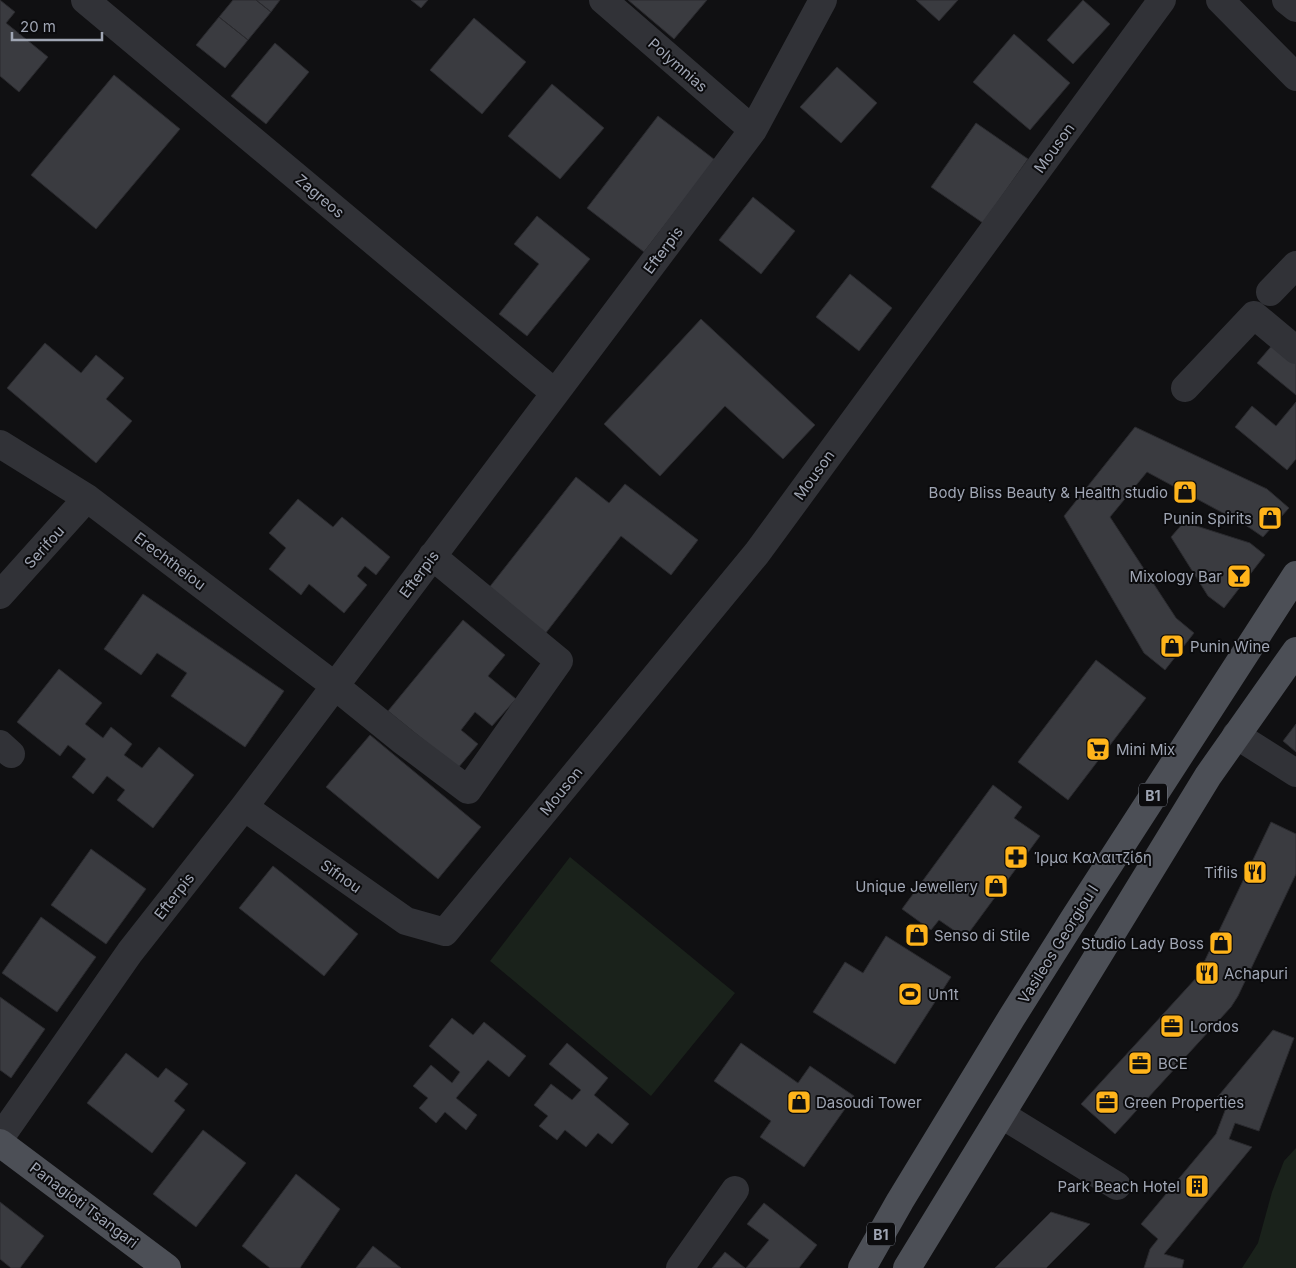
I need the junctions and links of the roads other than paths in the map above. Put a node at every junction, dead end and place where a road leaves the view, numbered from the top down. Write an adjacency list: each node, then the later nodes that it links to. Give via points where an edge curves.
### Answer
1 (85, 0): 14 (street, Zagreos)
2 (603, 0): 9 (street, Polymnias)
3 (823, 0): 9 (street, Efterpis)
4 (1162, 0): 25 (street, Mouson, via 757,553)
5 (1220, 0): 8 (street)
6 (1286, 0): 7 (street)
7 (1296, 8)
8 (1296, 77)
9 (753, 130): 14 (street, Efterpis)
10 (1296, 265): 11 (street)
11 (1270, 292)
12 (1296, 350): 13 (street, via 1254,316)
13 (1185, 388)
14 (555, 393): 17 (street, Efterpis)
15 (0, 444): 16 (street, Erechtheiou)
16 (87, 498): 19 (street, Serifou); 21 (street, Erechtheiou)
17 (432, 556): 21 (street, Efterpis); 21 (street, Erechtheiou, via 559,661 468,790)
18 (1296, 575): 33 (main road, Vasileos Georgiou I / B1, via 1075,917 905,1192)
19 (0, 595)
20 (1296, 651): 22 (main road, B1)
21 (335, 686): 24 (street, Efterpis)
22 (1236, 736): 23 (street); 26 (main road, B1, via 1208,776)
23 (1296, 773)
24 (244, 807): 25 (street, Sifnou, via 406,921); 27 (street, Efterpis, via 130,952)
25 (445, 932)
26 (1002, 1115): 29 (street); 34 (main road, B1)
27 (0, 1138)
28 (0, 1143): 31 (main road, Panagioti Tsangari)
29 (1116, 1186)
30 (734, 1190): 32 (street)
31 (167, 1268)
32 (680, 1268)
33 (862, 1268)
34 (907, 1268)

